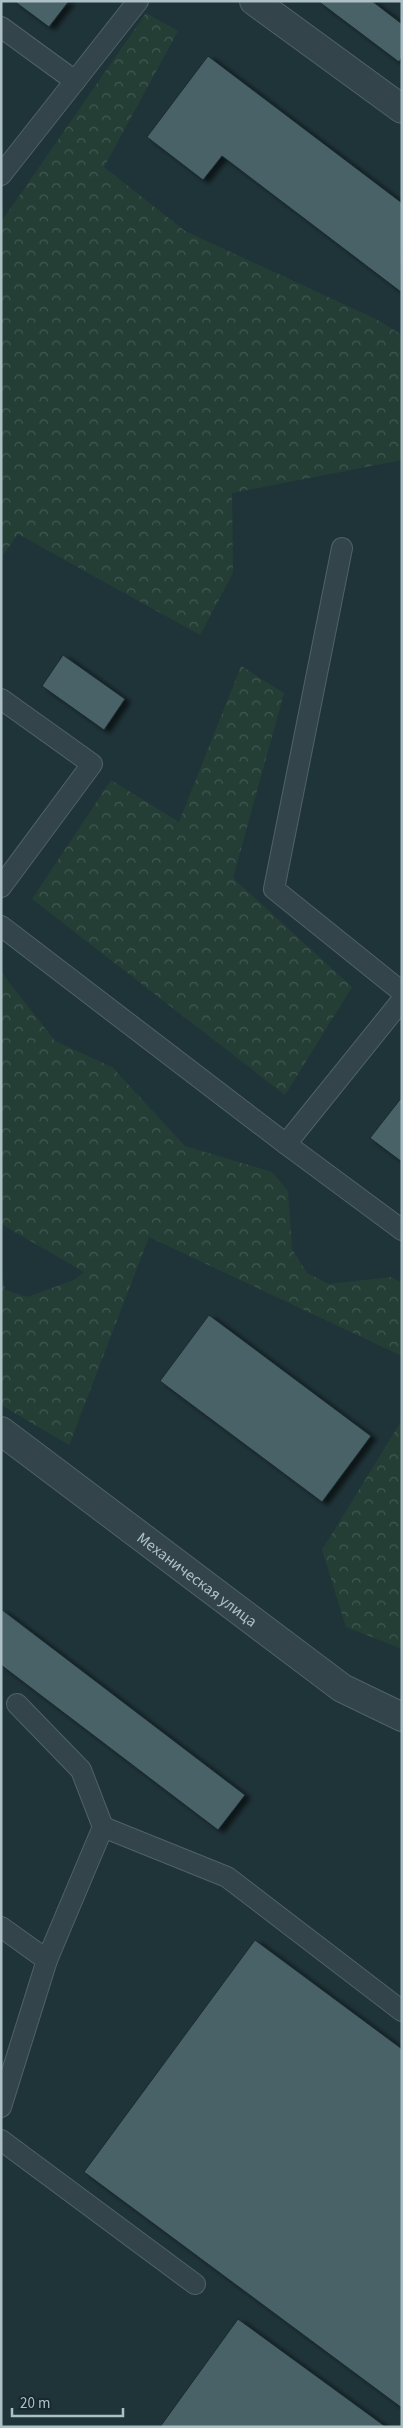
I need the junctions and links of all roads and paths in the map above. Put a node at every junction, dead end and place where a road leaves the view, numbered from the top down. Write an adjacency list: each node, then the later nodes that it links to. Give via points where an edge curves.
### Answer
1 (138, 1): 4 (lane)
2 (254, 1): 5 (street)
3 (1, 27): 4 (lane)
4 (75, 81): 6 (lane)
5 (402, 109)
6 (1, 175)
7 (342, 548): 11 (lane, via 274,889)
8 (1, 699): 9 (lane, via 92,764)
9 (1, 887)
10 (1, 926): 13 (lane)
11 (402, 992)
12 (402, 1000): 13 (lane)
13 (286, 1144): 14 (lane)
14 (402, 1230)
15 (1, 1431): 16 (street, Механическая улица)
16 (342, 1688): 18 (street, Механическая улица); 19 (street)
17 (17, 1704): 20 (lane, via 81,1770)
18 (402, 1717)
19 (402, 1731)
20 (103, 1827): 22 (lane); 23 (lane, via 227,1877)
21 (1, 1927): 22 (lane)
22 (47, 1960): 24 (lane)
23 (402, 2011)
24 (1, 2107)
25 (1, 2140): 26 (lane)
26 (195, 2284)

